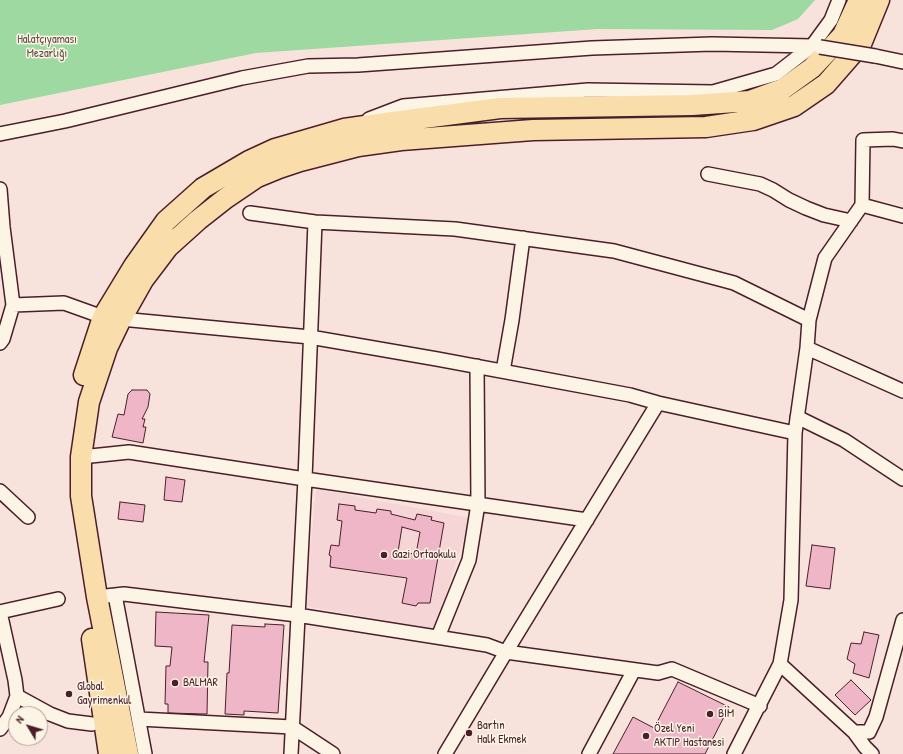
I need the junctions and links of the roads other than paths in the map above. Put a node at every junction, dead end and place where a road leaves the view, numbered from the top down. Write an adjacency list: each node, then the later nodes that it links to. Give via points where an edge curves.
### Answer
1 (839, 0): 4 (street)
2 (859, 0): 6 (highway, via 843,35 812,68 783,89 750,101 692,105 500,108)
3 (879, 0): 19 (highway, via 861,44 826,84 794,106 753,120 706,127 533,130 401,140 358,146 300,161 257,177 198,220 168,247)
4 (816, 47): 5 (street, bridge); 6 (street, via 776,74 713,92 588,90 403,106); 7 (street, via 712,44 592,48 308,66 242,78)
5 (903, 62)
6 (339, 131): 19 (highway, via 276,149 249,161 203,188 166,221 134,266)
7 (0, 134)
8 (903, 141): 11 (street, via 863,140)
9 (708, 174): 14 (street, via 760,184 806,208)
10 (0, 189): 16 (street)
11 (862, 205): 13 (street); 14 (street)
12 (250, 212): 15 (street)
13 (903, 216)
14 (851, 221): 20 (street, via 825,258)
15 (315, 222): 17 (street, via 456,229); 21 (street)
16 (2, 227): 18 (street)
17 (523, 238): 20 (street, via 614,251 734,283); 25 (street)
18 (13, 305): 19 (street, via 64,303); 22 (street)
19 (112, 318): 21 (street); 30 (highway, via 108,348 88,402); 53 (highway, via 75,402 68,459 69,487)
20 (809, 320): 23 (street)
21 (310, 337): 24 (street); 31 (street)
22 (0, 343)
23 (806, 348): 26 (street); 28 (street)
24 (477, 366): 25 (street); 34 (street)
25 (504, 371): 27 (street, via 630,395)
26 (903, 391)
27 (658, 403): 29 (street); 36 (street)
28 (797, 417): 29 (street); 32 (street, via 844,440)
29 (795, 433): 44 (street, via 791,600)
30 (81, 457): 31 (street, via 129,452); 37 (highway, via 81,496)
31 (305, 479): 34 (street); 40 (street)
32 (903, 479)
33 (0, 491): 35 (street)
34 (478, 504): 36 (street); 42 (street, via 469,560)
35 (28, 517)
36 (587, 520): 43 (street)
37 (106, 596): 40 (street, via 124,594); 48 (street); 54 (highway)
38 (58, 599): 39 (street)
39 (0, 612): 46 (street)
40 (297, 615): 42 (street); 50 (street)
41 (903, 620): 52 (street, via 876,717 869,732)
42 (438, 637): 43 (street, via 487,645)
43 (506, 652): 45 (street); 58 (street)
44 (780, 664): 47 (street); 52 (street)
45 (634, 670): 47 (street, via 658,673 672,669); 59 (street)
46 (17, 696): 49 (street, via 68,721); 51 (street, via 9,717)
47 (760, 706): 60 (street)
48 (139, 719): 50 (street); 55 (street)
49 (92, 724)
50 (292, 727): 56 (street); 57 (street)
51 (0, 729)
52 (854, 732): 61 (street)
53 (109, 754)
54 (128, 754)
55 (145, 754)
56 (290, 754)
57 (333, 754)
58 (445, 754)
59 (589, 754)
60 (734, 754)
61 (872, 754)

